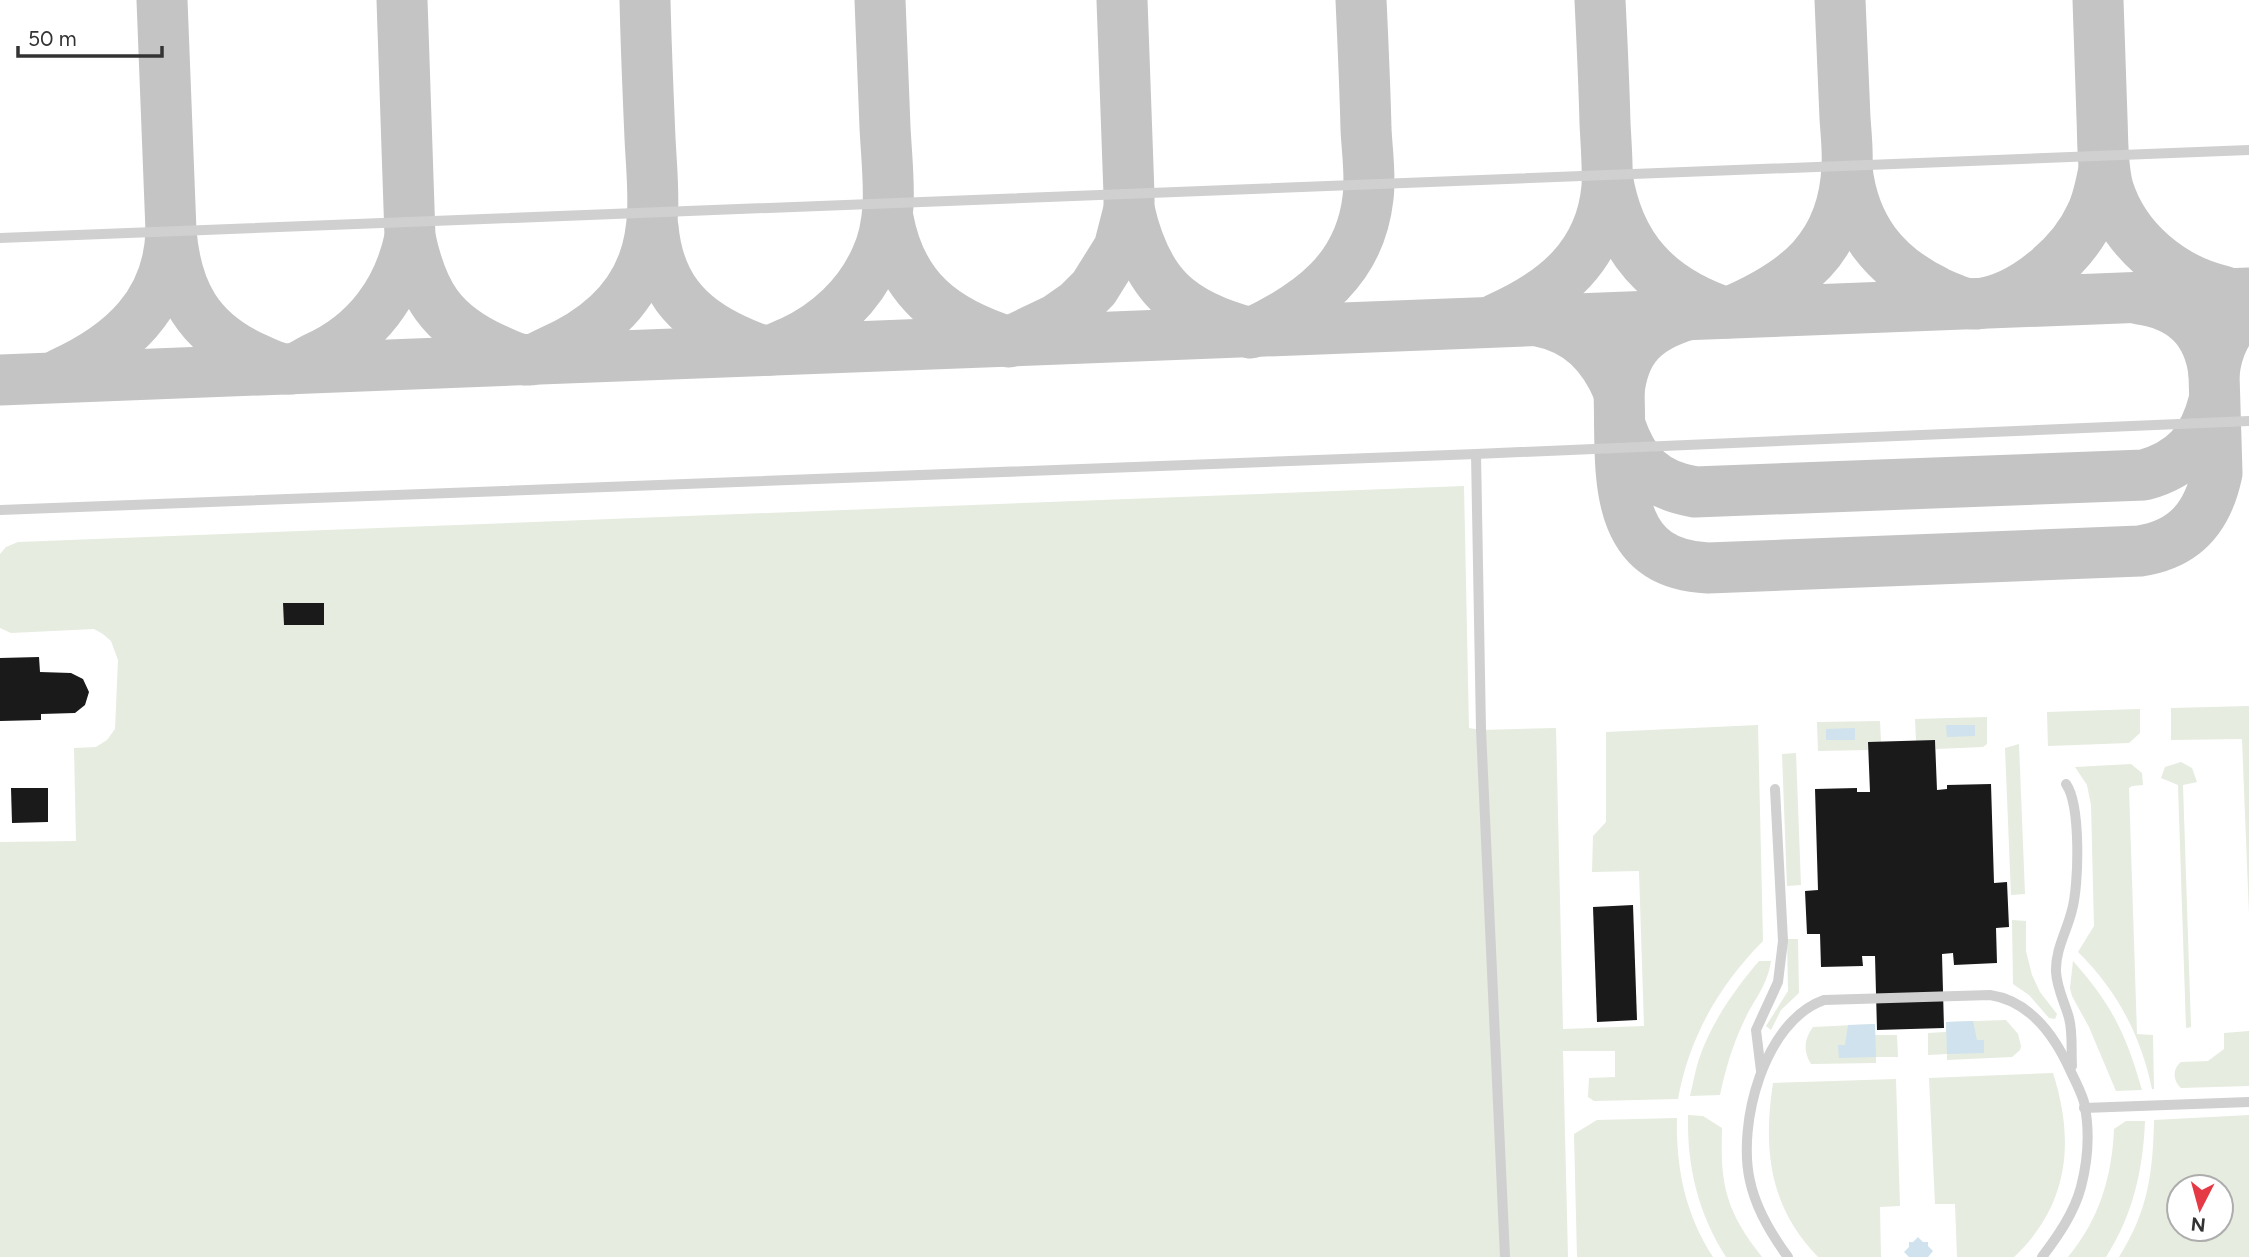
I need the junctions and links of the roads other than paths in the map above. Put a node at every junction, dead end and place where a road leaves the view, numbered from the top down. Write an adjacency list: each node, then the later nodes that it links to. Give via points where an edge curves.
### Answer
1 (2249, 150): 2 (lane)
2 (0, 238)
3 (2249, 421): 4 (lane)
4 (1476, 454): 5 (lane); 12 (lane, via 1481,730)
5 (0, 510)
6 (2066, 784): 8 (lane, via 2074,804 2076,887 2056,970 2070,1020)
7 (1775, 789): 9 (lane, via 1783,941 1778,982 1756,1030)
8 (2072, 1074): 9 (lane, via 2051,1036 2031,1013 2012,1000 1990,995 1824,1000 1788,1026); 11 (lane)
9 (1762, 1075): 13 (lane, via 1747,1125 1746,1153 1759,1209)
10 (2249, 1102): 11 (lane)
11 (2084, 1108): 14 (lane, via 2087,1159 2081,1189)
12 (1505, 1257)
13 (1788, 1257)
14 (2042, 1257)

